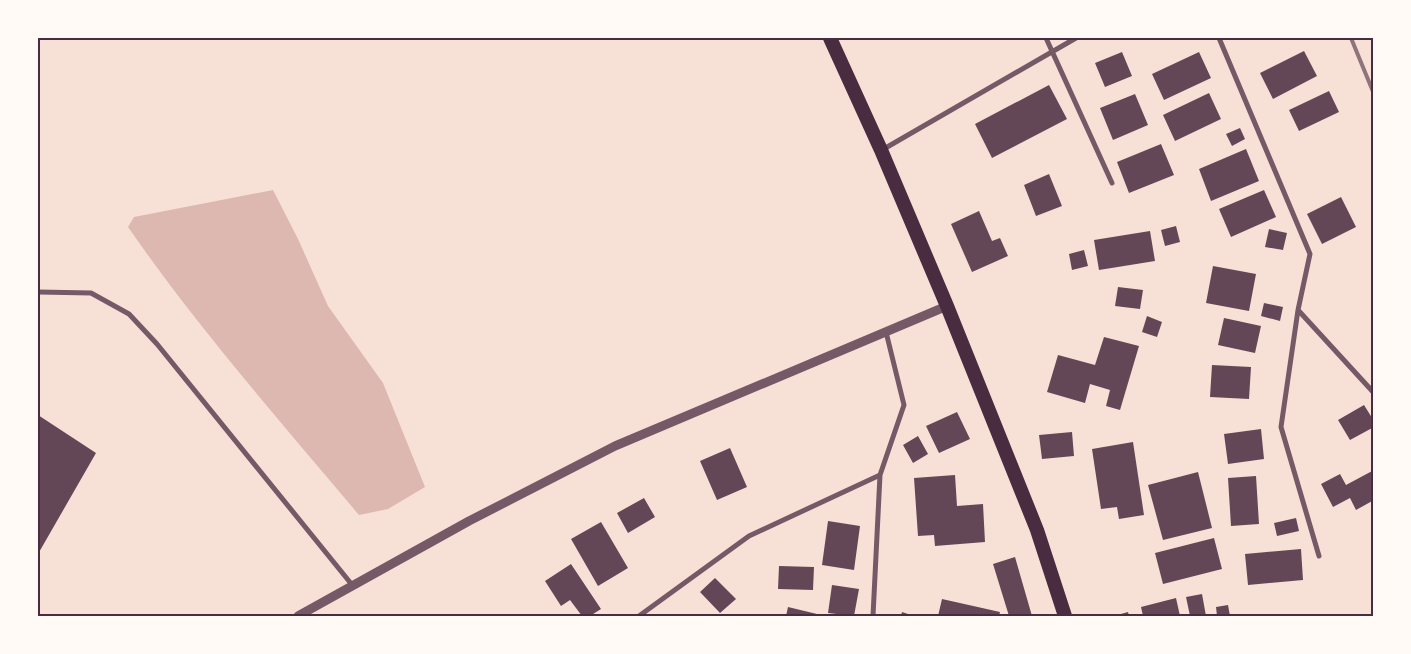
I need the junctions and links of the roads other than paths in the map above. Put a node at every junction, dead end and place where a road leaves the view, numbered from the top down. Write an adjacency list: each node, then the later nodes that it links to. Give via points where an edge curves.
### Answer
1 (830, 38): 6 (highway)
2 (1046, 38): 5 (street)
3 (1076, 38): 5 (street)
4 (1219, 38): 10 (street, via 1310,254)
5 (1052, 51): 6 (street); 7 (street)
6 (882, 150): 9 (highway)
7 (1112, 183)
8 (38, 292): 15 (street, via 91,294 129,314 158,344)
9 (947, 306): 11 (street); 19 (highway, via 1036,530)
10 (1298, 310): 12 (street); 14 (street, via 1281,427)
11 (886, 332): 13 (street, via 904,405); 15 (street, via 615,446 469,521)
12 (1374, 393)
13 (880, 475): 17 (street, via 749,536); 18 (street)
14 (1319, 556)
15 (353, 586): 16 (street)
16 (298, 616)
17 (638, 616)
18 (873, 616)
19 (1065, 616)

